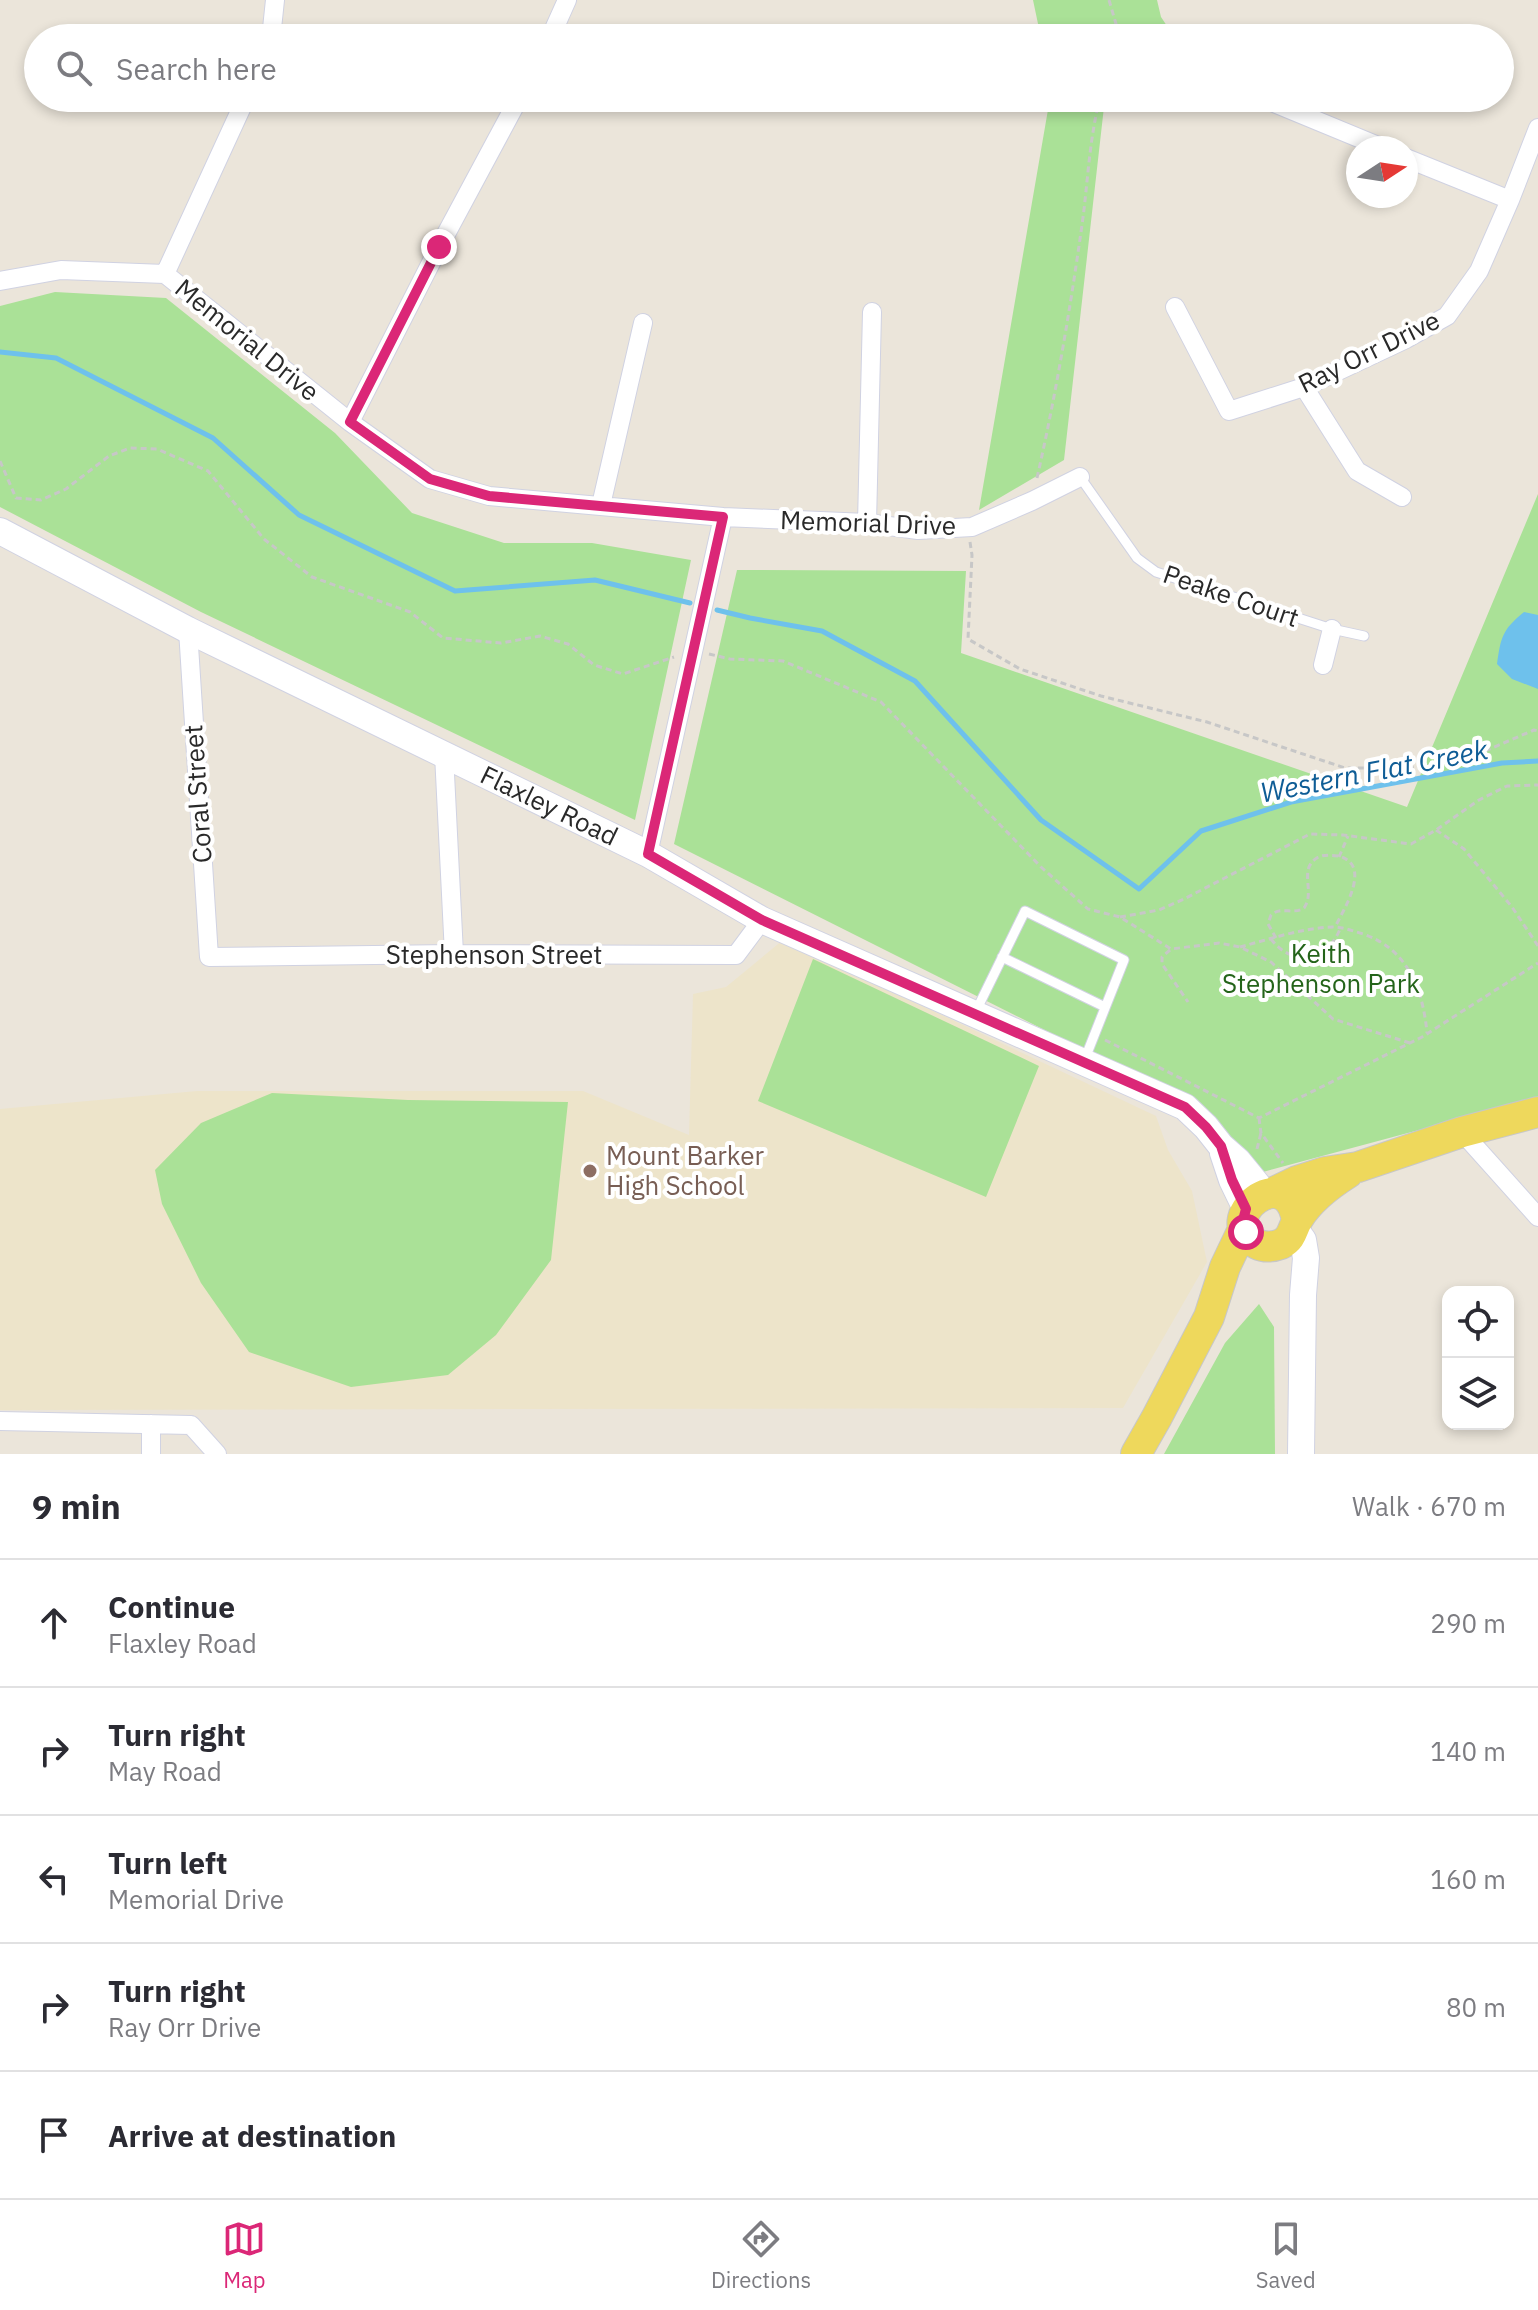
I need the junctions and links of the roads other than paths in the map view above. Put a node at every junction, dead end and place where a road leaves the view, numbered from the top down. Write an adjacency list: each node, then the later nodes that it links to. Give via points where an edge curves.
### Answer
1 (275, 0): 3 (street)
2 (567, 0): 4 (street)
3 (272, 24)
4 (557, 24)
5 (240, 112): 12 (street)
6 (511, 112): 18 (street)
7 (1296, 112): 9 (street)
8 (1538, 128): 11 (street, Ray Orr Drive)
9 (1354, 136)
10 (1418, 163): 11 (street)
11 (1510, 200): 17 (street, Ray Orr Drive, via 1479,271 1447,316)
12 (165, 274): 13 (street, Memorial Drive, via 61,270); 18 (street, Memorial Drive)
13 (0, 281)
14 (1175, 307): 17 (street, Ray Orr Drive, via 1229,411)
15 (872, 312): 23 (street)
16 (643, 323): 21 (street)
17 (1304, 387): 20 (street, via 1357,471)
18 (350, 422): 21 (street, Memorial Drive, via 430,479 489,496)
19 (1080, 477): 23 (street, Memorial Drive, via 972,527 918,530); 25 (lane, Peake Court, via 1137,558 1156,572)
20 (1402, 497)
21 (601, 505): 22 (street, Memorial Drive)
22 (723, 517): 23 (street, Memorial Drive); 30 (street)
23 (867, 523)
24 (0, 531): 26 (main road, Flaxley Road)
25 (1332, 629): 27 (lane, Peake Court); 28 (street, Peake Court)
26 (188, 630): 29 (main road, Flaxley Road); 33 (street, Coral Street)
27 (1364, 636)
28 (1323, 665)
29 (444, 754): 30 (main road, Flaxley Road); 32 (street)
30 (648, 854): 31 (main road, Flaxley Road)
31 (762, 920): 32 (street, Stephenson Street, via 736,955); 36 (main road, Flaxley Road)
32 (454, 954): 33 (street, Stephenson Street)
33 (209, 957)
34 (1002, 957): 35 (lane); 35 (lane, via 1025,911 1124,960); 36 (lane)
35 (1105, 1007): 37 (lane)
36 (974, 1014): 37 (main road, Flaxley Road)
37 (1084, 1062): 40 (main road, Flaxley Road, via 1185,1107 1221,1146 1232,1180)
38 (1538, 1112): 39 (main road)
39 (1462, 1132): 40 (main road, via 1358,1167 1315,1199); 41 (street)
40 (1273, 1216): 46 (main road, via 1209,1317); 47 (main road, Flaxley Road, via 1303,1240 1306,1258)
41 (1538, 1217)
42 (0, 1421): 43 (street)
43 (151, 1424): 44 (street); 45 (street, via 191,1425)
44 (151, 1454)
45 (217, 1454)
46 (1136, 1454)
47 (1301, 1454)

